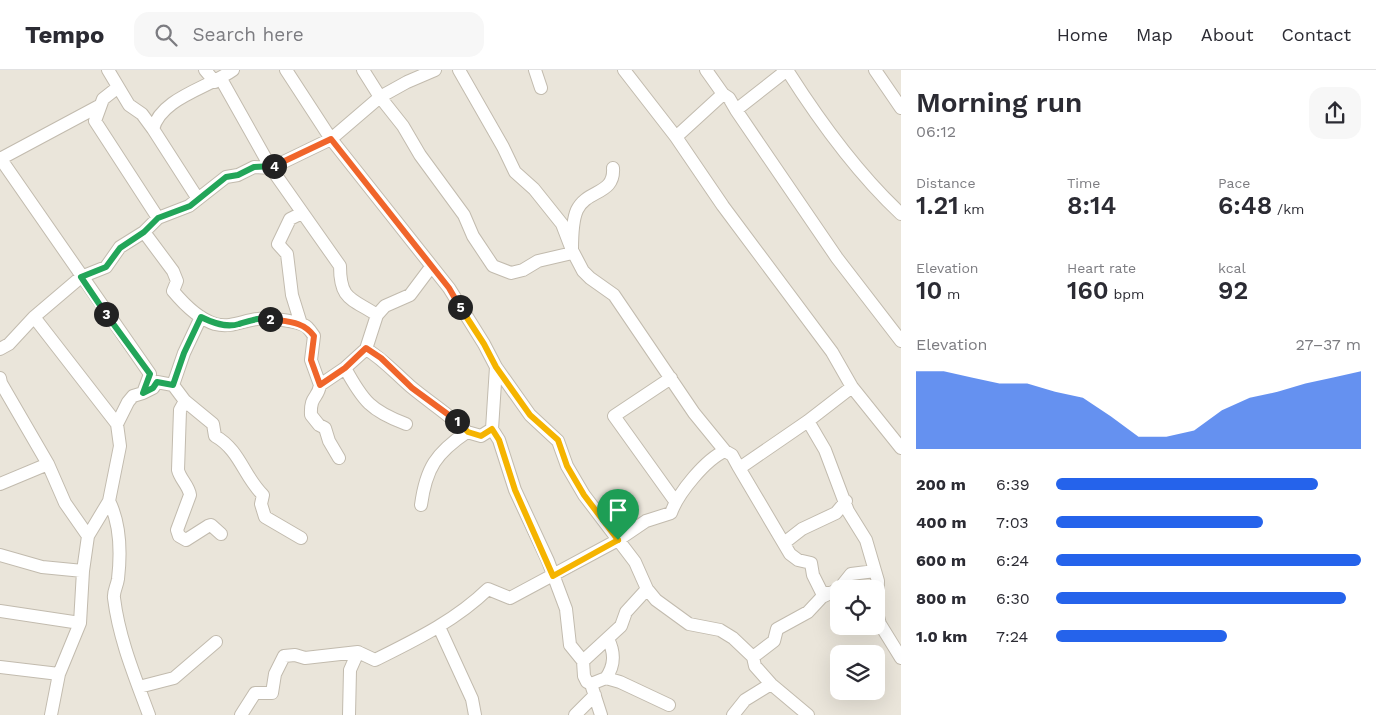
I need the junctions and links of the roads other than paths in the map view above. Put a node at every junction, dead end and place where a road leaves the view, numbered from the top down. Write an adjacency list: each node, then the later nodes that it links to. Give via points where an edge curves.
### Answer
1 (108, 70): 14 (street)
2 (205, 70): 13 (street)
3 (233, 70): 13 (street)
4 (286, 70): 23 (street)
5 (363, 70): 17 (street)
6 (435, 70): 17 (street)
7 (459, 70): 32 (street, via 515,172 534,189 562,224)
8 (535, 70): 15 (street)
9 (624, 70): 22 (street)
10 (706, 70): 16 (street)
11 (787, 70): 20 (street); 29 (street, via 801,94 869,184)
12 (875, 70): 19 (street)
13 (218, 80): 21 (street, via 177,99 155,119); 25 (street)
14 (117, 88): 18 (street); 21 (street)
15 (541, 88)
16 (723, 94): 20 (street); 22 (street)
17 (380, 97): 23 (street); 32 (street, via 464,214 472,236 493,266 511,274)
18 (99, 106): 24 (street); 30 (street, via 95,121)
19 (901, 108)
20 (736, 110): 39 (street, via 837,258)
21 (153, 129): 27 (street)
22 (676, 137): 49 (street, via 832,352)
23 (331, 139): 25 (street); 33 (street)
24 (0, 159): 34 (street)
25 (271, 168): 27 (street, via 254,167 226,177); 28 (street)
26 (614, 168): 32 (street, via 611,184 587,198 576,210)
27 (198, 200): 30 (street)
28 (302, 213): 35 (street, via 340,266 340,284 345,295); 38 (street, via 290,219 278,244 287,254 292,294)
29 (901, 214)
30 (158, 218): 31 (street)
31 (144, 232): 34 (street, via 120,248 106,267); 37 (street, via 173,270 177,281 173,290)
32 (572, 250): 45 (street, via 590,278 614,295)
33 (430, 267): 35 (street, via 410,295 385,306); 43 (street, via 449,288)
34 (81, 277): 36 (street); 50 (street, via 150,374)
35 (377, 314): 40 (street)
36 (34, 317): 41 (street, via 9,344); 53 (street)
37 (201, 317): 38 (street, via 214,324 225,325 257,319); 46 (street)
38 (301, 324): 47 (street, via 314,336 311,360)
39 (901, 341)
40 (366, 348): 44 (street); 56 (street)
41 (0, 349): 42 (street)
42 (0, 354)
43 (496, 367): 55 (street); 70 (street, via 530,415 558,440 567,466 584,495)
44 (345, 368): 47 (street); 54 (street, via 363,399 378,411)
45 (671, 378): 58 (street); 64 (street, via 614,416)
46 (173, 385): 50 (street, via 157,382); 51 (street)
47 (320, 385): 59 (street, via 311,402 311,415 325,428)
48 (1, 386): 60 (street)
49 (852, 387): 52 (street); 57 (street)
50 (143, 393): 53 (street, via 133,396)
51 (185, 401): 67 (street, via 180,410 178,470 190,495 176,530 186,540 211,525); 69 (street, via 213,424 215,436 226,442 238,456 263,495 261,504 265,517)
52 (808, 421): 61 (street); 65 (street, via 825,450)
53 (117, 424): 63 (street, via 120,446)
54 (406, 424)
55 (492, 429): 56 (street, via 481,436); 75 (street)
56 (468, 432): 66 (street, via 435,458 424,484)
57 (901, 448)
58 (725, 451): 61 (street, via 732,455); 64 (street, via 715,455)
59 (339, 458)
60 (48, 464): 62 (street); 68 (street, via 65,503)
61 (738, 466): 71 (street)
62 (0, 484)
63 (109, 501): 68 (street); 93 (street, via 117,516 119,530 118,582 113,595 123,644)
64 (675, 501): 70 (street, via 671,513 646,521)
65 (846, 501): 71 (street, via 836,513 802,529); 73 (street, via 848,511 866,540)
66 (421, 505)
67 (221, 534)
68 (88, 536): 74 (street)
69 (301, 538)
70 (618, 540): 75 (street); 77 (street, via 635,562)
71 (784, 543): 78 (street, via 794,558 811,563 822,593)
72 (0, 555): 74 (street, via 42,567)
73 (876, 571): 76 (street, via 851,574); 87 (street, via 880,624)
74 (83, 572): 81 (street)
75 (553, 576): 82 (street, via 510,598 488,589); 88 (street, via 566,609 570,645)
76 (845, 580)
77 (647, 589): 83 (street, via 630,606 621,626); 86 (street, via 665,608 689,624 727,633)
78 (830, 591)
79 (830, 594): 86 (street, via 808,612 777,628 774,640)
80 (0, 611): 81 (street)
81 (80, 623): 90 (street)
82 (440, 627): 85 (street, via 375,660); 100 (street, via 472,699)
83 (608, 639): 88 (street); 91 (street, via 612,647 613,668)
84 (216, 642): 93 (street, via 174,678)
85 (358, 652): 98 (street, via 305,658 284,656 275,674 272,693 255,692); 99 (street, via 350,670)
86 (753, 657): 92 (street, via 755,666)
87 (901, 658)
88 (583, 661): 94 (street, via 584,676)
89 (0, 667): 90 (street)
90 (59, 674): 96 (street)
91 (606, 678): 94 (street); 95 (street)
92 (771, 684): 103 (street, via 745,700); 104 (street)
93 (139, 687): 97 (street)
94 (593, 689): 101 (street); 102 (street)
95 (669, 705)
96 (51, 715)
97 (149, 715)
98 (242, 715)
99 (349, 715)
100 (475, 715)
101 (575, 715)
102 (601, 715)
103 (734, 715)
104 (808, 715)

